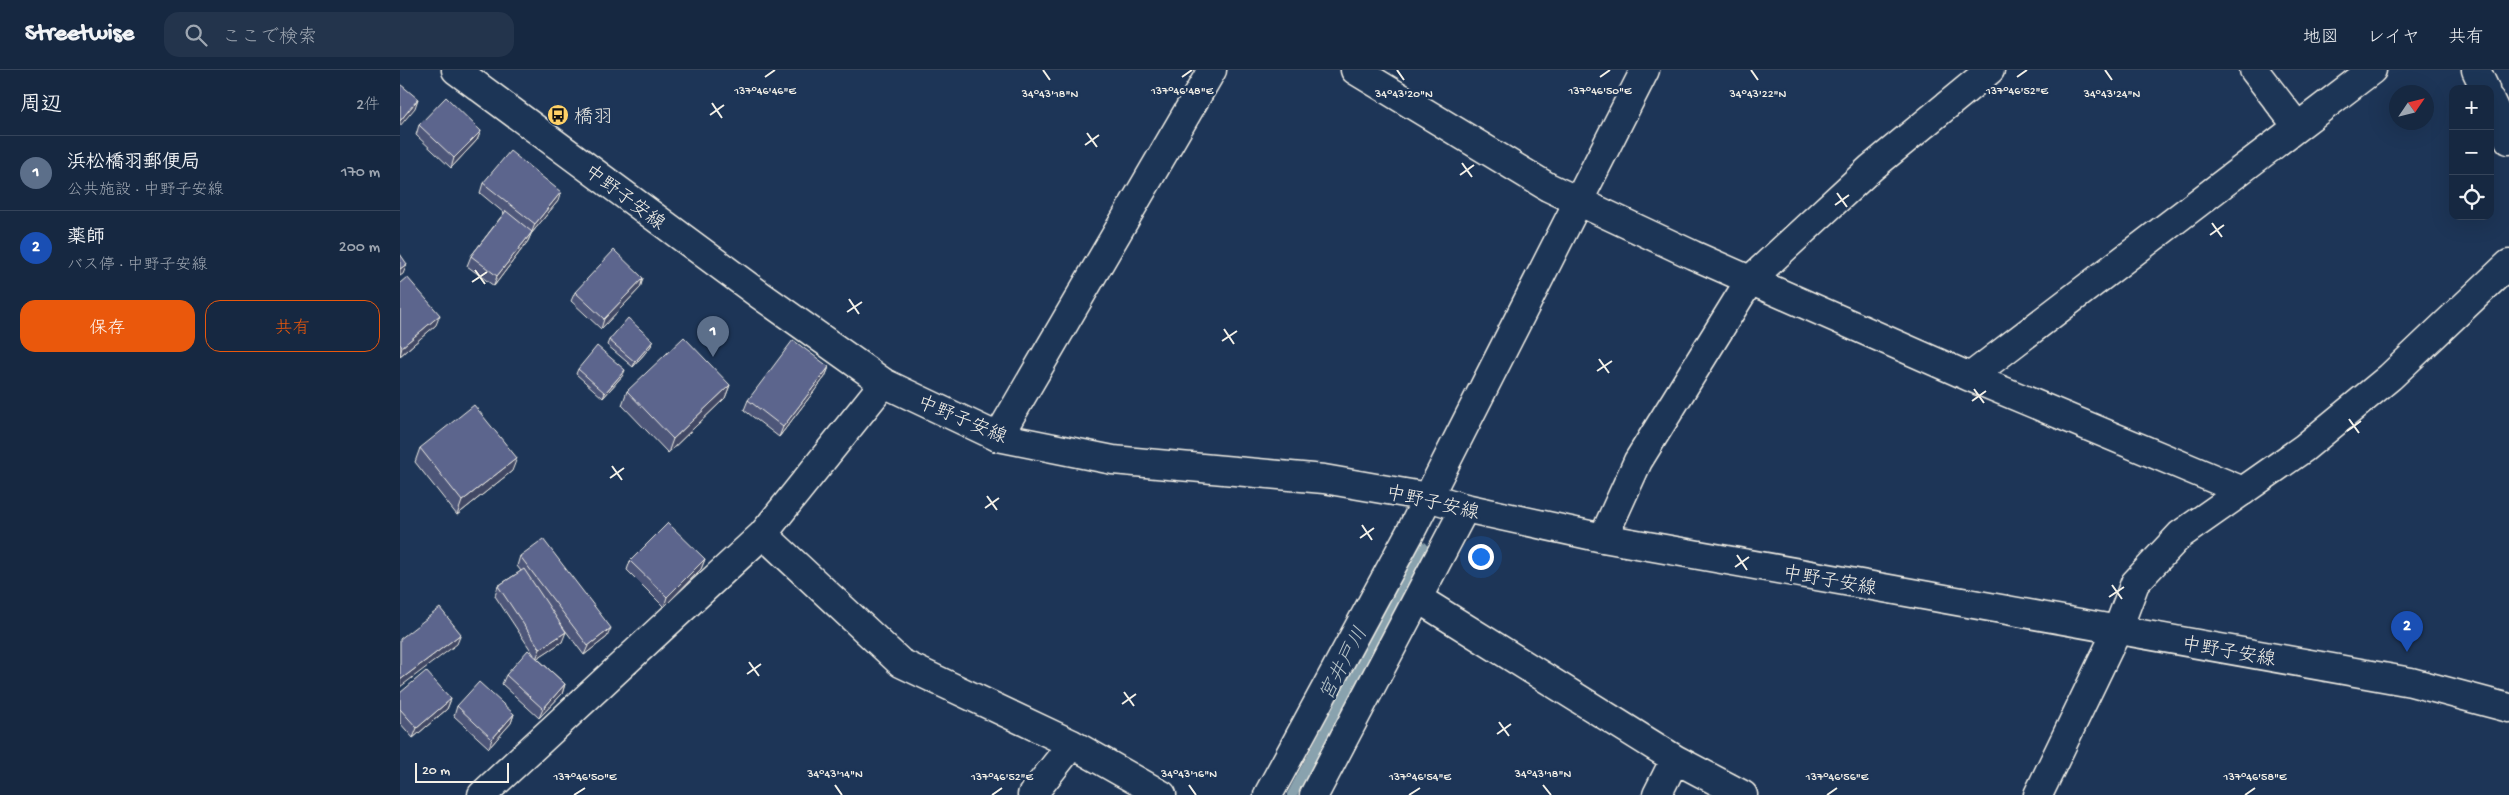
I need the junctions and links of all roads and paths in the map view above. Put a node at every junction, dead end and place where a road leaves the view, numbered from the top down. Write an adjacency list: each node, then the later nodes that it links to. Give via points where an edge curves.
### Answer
1 (456, 70): 17 (street, 中野子安線)
2 (1212, 70): 18 (street)
3 (1355, 70): 13 (street, via 1548,187)
4 (1645, 70): 13 (street)
5 (1990, 70): 15 (street, via 1871,168)
6 (2254, 70): 11 (street)
7 (2372, 70): 11 (street)
8 (2476, 70): 9 (street)
9 (2483, 85)
10 (2494, 108): 12 (street)
11 (2297, 126): 16 (street)
12 (2509, 140)
13 (1577, 201): 15 (street); 20 (street)
14 (2509, 264): 19 (street, via 2383,383 2304,448)
15 (1750, 280): 16 (street); 23 (street, via 1638,461)
16 (1970, 377): 19 (street)
17 (884, 383): 18 (street, 中野子安線); 22 (street)
18 (998, 437): 20 (street, 中野子安線, via 1112,460 1324,479)
19 (2243, 491): 25 (street, via 2180,535 2135,583)
20 (1428, 497): 21 (street, 中野子安線); 32 (street)
21 (1465, 508): 23 (street, 中野子安線); 24 (street)
22 (763, 534): 27 (street, via 901,664); 29 (street)
23 (1603, 538): 25 (street, 中野子安線)
24 (1419, 599): 28 (street); 33 (street)
25 (2117, 631): 26 (street, 中野子安線, via 2411,682); 36 (street)
26 (2509, 708)
27 (1072, 744): 30 (street); 31 (street)
28 (1675, 759): 34 (street); 35 (street)
29 (482, 795)
30 (1032, 795)
31 (1162, 795)
32 (1268, 795)
33 (1314, 795)
34 (1657, 795)
35 (1743, 795)
36 (2038, 795)

